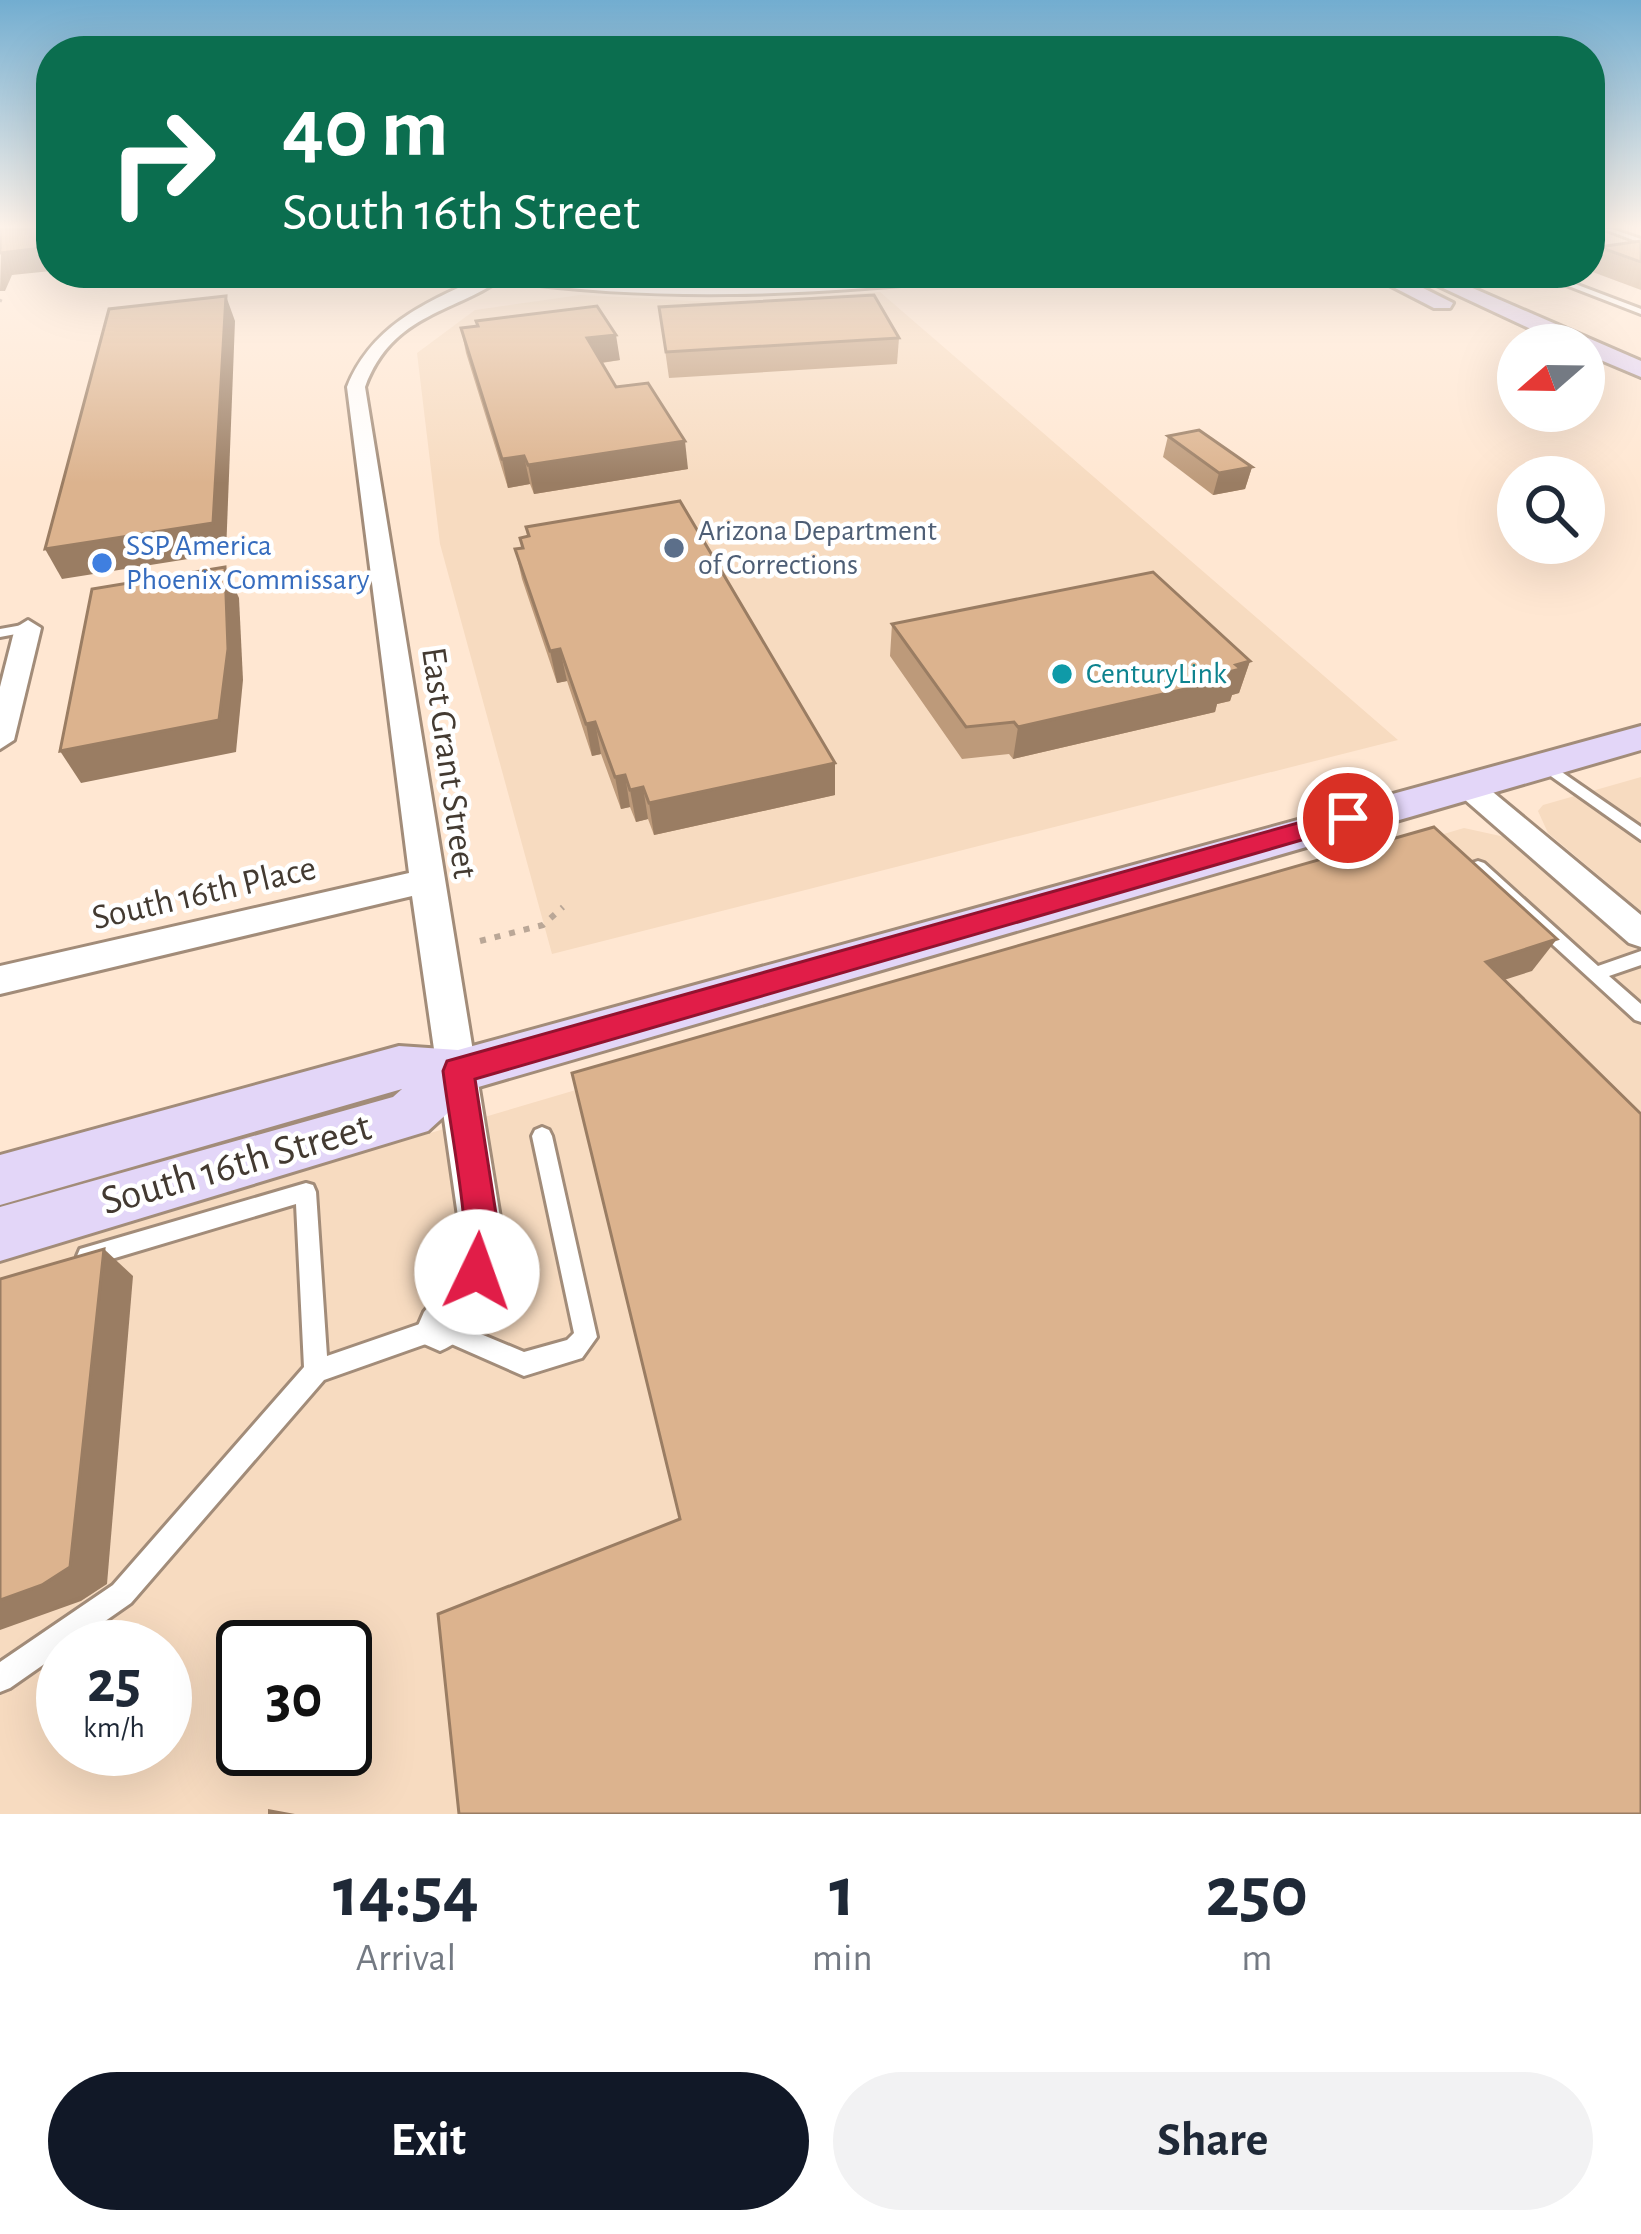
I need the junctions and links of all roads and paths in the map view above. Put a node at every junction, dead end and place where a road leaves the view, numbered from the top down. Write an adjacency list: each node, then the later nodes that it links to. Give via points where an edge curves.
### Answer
1 (423, 314): 15 (street, East Grant Street, via 368,356 356,387)
2 (1467, 314): 4 (main road)
3 (1510, 314): 6 (main road)
4 (1497, 327)
5 (1605, 370): 6 (main road)
6 (1639, 373)
7 (28, 628): 8 (lane); 10 (street)
8 (0, 633)
9 (1641, 738): 11 (main road, South 16th Street)
10 (0, 740)
11 (1543, 764): 12 (main road, South 16th Street); 13 (lane)
12 (1466, 785): 17 (street); 23 (main road, South 16th Street)
13 (1641, 835)
14 (1478, 867): 20 (lane)
15 (426, 881): 21 (street, South 16th Place); 23 (street, East Grant Street)
16 (563, 907): 18 (path, via 543,925)
17 (1641, 934)
18 (480, 940)
19 (1641, 958): 20 (lane)
20 (1595, 974): 22 (lane)
21 (0, 980)
22 (1641, 1015)
23 (458, 1071): 25 (main road, South 16th Street, via 399,1067); 26 (main road, South 16th Street, via 409,1115); 28 (street, East Grant Street, via 483,1246 471,1298)
24 (542, 1136): 28 (lane, via 586,1337 574,1350 524,1364)
25 (0, 1180)
26 (0, 1234)
27 (66, 1263): 29 (lane, via 306,1192)
28 (440, 1328): 29 (lane)
29 (316, 1372): 30 (lane, via 122,1594)
30 (0, 1678)

